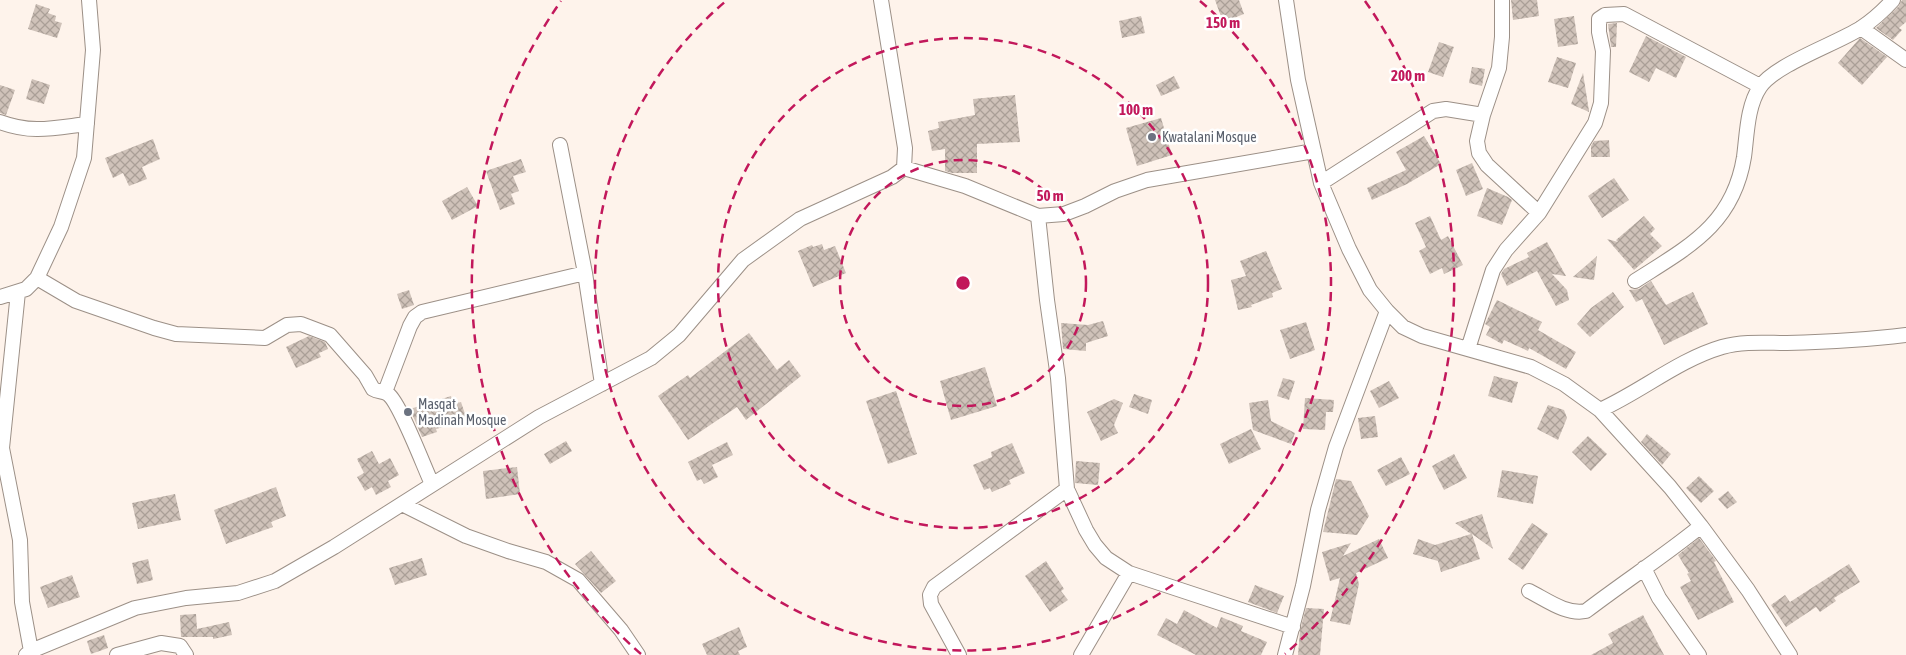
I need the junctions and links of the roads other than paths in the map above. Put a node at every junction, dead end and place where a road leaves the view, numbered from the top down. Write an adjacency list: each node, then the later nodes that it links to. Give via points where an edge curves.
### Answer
1 (89, 0): 11 (street, via 93,50)
2 (881, 0): 14 (street, via 905,148)
3 (1286, 0): 13 (street, via 1296,71)
4 (1502, 0): 9 (street, via 1499,68)
5 (1893, 0): 6 (street)
6 (1860, 28): 7 (street); 8 (street, via 1777,72)
7 (1906, 60)
8 (1760, 86): 16 (street, via 1624,14 1605,15 1599,19 1603,51 1601,103 1595,123); 20 (street, via 1752,103 1741,175 1730,203 1689,247)
9 (1483, 115): 15 (street, via 1446,109 1433,111); 16 (street, via 1477,141 1479,153 1487,165)
10 (0, 122): 11 (street, via 18,129 37,130)
11 (87, 124): 19 (street, via 84,158 61,227)
12 (560, 145): 18 (street)
13 (1314, 151): 15 (street); 17 (street, via 1147,180 1064,214)
14 (904, 168): 17 (street, via 965,186); 26 (street, via 892,178 800,219 743,260 679,335 651,358)
15 (1321, 183): 23 (street, via 1370,290)
16 (1539, 213): 25 (street, via 1492,270)
17 (1038, 216): 30 (street, via 1058,378)
18 (586, 272): 26 (street); 27 (street, via 422,312 410,326)
19 (37, 278): 21 (street); 27 (street, via 84,304 176,334 265,338 287,325 301,324 330,335 373,389)
20 (1635, 281)
21 (18, 292): 22 (street); 37 (street, via 2,448 20,540)
22 (0, 297)
23 (1387, 311): 25 (street, via 1403,327 1422,336); 36 (street, via 1336,447 1318,510)
24 (1906, 335): 28 (street, via 1744,342 1722,347 1678,366)
25 (1468, 349): 28 (street, via 1531,367 1564,384)
26 (602, 384): 29 (street, via 539,417)
27 (385, 392): 29 (street, via 402,415)
28 (1600, 410): 32 (street)
29 (432, 484): 31 (street)
30 (1067, 489): 34 (street, via 1095,545 1106,558); 41 (street, via 934,587 930,595 931,604)
31 (402, 504): 37 (street, via 275,581 238,593 186,598 135,608); 40 (street, via 466,536 546,562 578,580)
32 (1701, 526): 33 (street); 45 (street)
33 (1644, 568): 35 (street, via 1586,611 1577,613); 44 (street, via 1658,598)
34 (1128, 573): 36 (street); 42 (street)
35 (1529, 591)
36 (1293, 627): 43 (street)
37 (28, 653)
38 (117, 655): 39 (street, via 161,643 180,646)
39 (186, 655)
40 (638, 655)
41 (959, 655)
42 (1081, 655)
43 (1285, 655)
44 (1699, 655)
45 (1790, 655)

